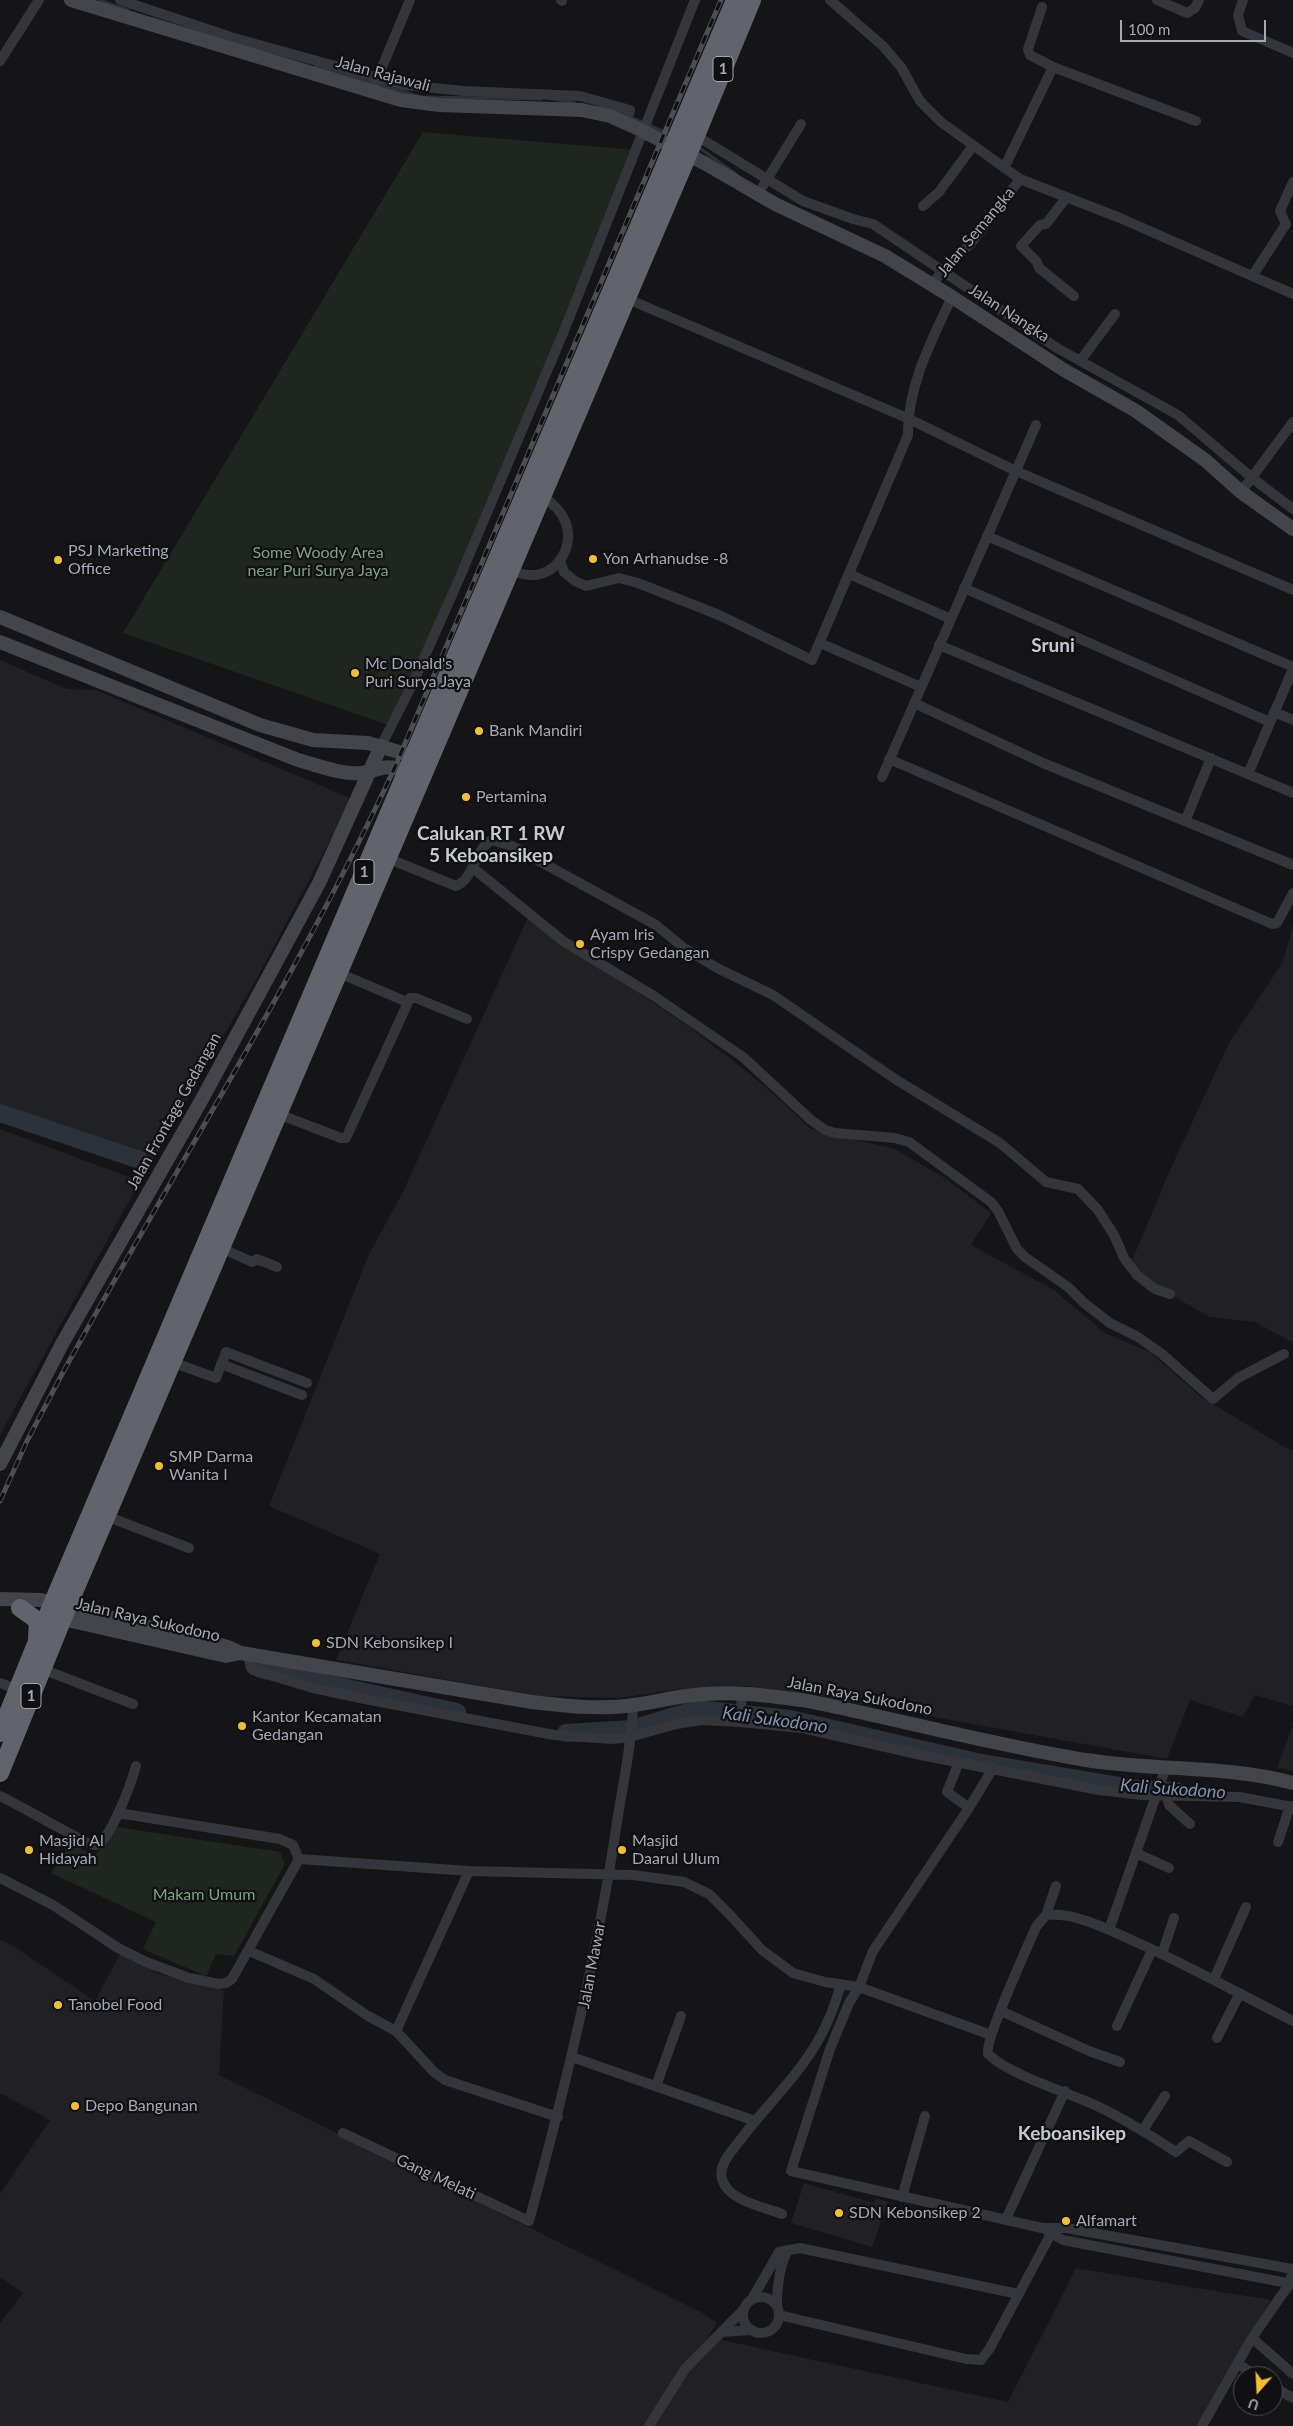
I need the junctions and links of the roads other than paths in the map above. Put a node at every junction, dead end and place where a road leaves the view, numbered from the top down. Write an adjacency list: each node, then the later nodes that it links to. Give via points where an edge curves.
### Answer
1 (39, 0): 15 (street)
2 (71, 0): 13 (street, Jalan Rajawali)
3 (120, 0): 13 (street)
4 (410, 0): 17 (street)
5 (695, 0): 20 (street)
6 (736, 0): 21 (highway, 1)
7 (752, 0): 21 (highway, 1)
8 (830, 0): 22 (street, via 901,66 920,101)
9 (1157, 0): 10 (street, via 1188,13 1196,8)
10 (1199, 0)
11 (1244, 0): 14 (street, via 1238,15 1242,31)
12 (1042, 7): 16 (street, via 1028,53)
13 (132, 9): 17 (street, Jalan Rajawali)
14 (1293, 53)
15 (0, 61)
16 (1054, 66): 18 (street); 23 (street)
17 (374, 86): 20 (street, Jalan Rajawali, via 402,100 439,105 582,110 628,119)
18 (1196, 121)
19 (801, 124): 25 (street)
20 (645, 126): 21 (street, Jalan Rajawali); 65 (street, via 564,331 412,684)
21 (685, 142): 25 (street); 27 (street, Jalan Nangka); 33 (highway, 1)
22 (973, 146): 23 (street); 29 (street, via 940,192)
23 (1004, 168): 24 (street)
24 (1020, 179): 28 (street); 31 (street, Jalan Semangka, via 972,242)
25 (767, 182): 27 (street); 31 (street, via 803,200 873,224)
26 (1293, 182): 30 (street, via 1280,211 1286,224)
27 (759, 193): 31 (street, Jalan Nangka, via 885,256)
28 (1066, 198): 30 (street); 34 (street, via 1046,224 1040,225 1021,246 1037,262 1038,268)
29 (923, 206)
30 (1253, 275): 32 (street)
31 (937, 278): 35 (street, Jalan Nangka); 37 (street)
32 (1293, 294)
33 (618, 295): 38 (street); 46 (highway, 1); 68 (highway, 1)
34 (1074, 296)
35 (952, 297): 38 (street, via 930,346); 42 (street, Jalan Nangka)
36 (1115, 314): 37 (street)
37 (1080, 361): 41 (street, via 1171,410)
38 (907, 418): 43 (street); 52 (street, via 908,435)
39 (1036, 425): 43 (street)
40 (1291, 428): 44 (street)
41 (1192, 429): 42 (street); 44 (street)
42 (1180, 440): 45 (street, Jalan Nangka)
43 (1016, 471): 49 (street); 54 (street)
44 (1250, 478): 45 (street); 47 (street)
45 (1242, 491): 48 (street, Jalan Nangka)
46 (542, 495): 50 (street, via 566,522 568,543); 51 (highway, 1)
47 (1293, 509)
48 (1293, 529)
49 (987, 536): 53 (street); 60 (street)
50 (560, 561): 51 (street, via 546,572 530,576); 58 (street, via 564,572 586,586 618,578 638,583 719,615 812,660)
51 (510, 571): 68 (highway, 1)
52 (848, 574): 56 (street); 58 (street)
53 (964, 588): 56 (street); 63 (street)
54 (1293, 590)
55 (0, 616): 65 (street, via 260,725 313,740 356,741)
56 (951, 619): 59 (street)
57 (0, 642): 69 (street, via 298,760 349,772)
58 (820, 643): 61 (street)
59 (939, 646): 61 (street); 66 (street)
60 (1293, 668): 63 (street)
61 (921, 687): 62 (street)
62 (914, 703): 67 (street); 73 (street, via 1043,763)
63 (1272, 717): 64 (street); 70 (street)
64 (1293, 720)
65 (381, 746): 68 (street); 69 (street, Jalan Frontage Gedangan)
66 (1211, 758): 70 (street); 73 (street)
67 (890, 759): 71 (street); 77 (street, via 1272,924 1280,919)
68 (418, 766): 69 (street, via 386,766); 74 (highway, 1); 95 (highway, 1)
69 (369, 770): 90 (street, Jalan Frontage Gedangan, via 320,883 62,1344)
70 (1248, 774): 72 (street)
71 (882, 777)
72 (1293, 793)
73 (1186, 819): 75 (street)
74 (387, 858): 76 (street, via 456,886); 78 (highway, 1)
75 (1293, 865)
76 (473, 868): 84 (street, via 483,845 492,840 512,846 656,925 684,948 719,969 773,994 895,1079 1000,1143 1046,1182 1078,1189 1098,1210 1137,1275 1155,1289); 85 (street, via 563,941 654,996 743,1057 825,1130 895,1138 909,1142 932,1157 991,1202 1017,1249 1025,1257 1068,1287 1110,1323 1162,1354 1213,1399 1238,1378)
77 (1293, 893)
78 (338, 972): 79 (street); 81 (highway, 1)
79 (407, 1002): 80 (street, via 416,998); 81 (street, via 346,1138)
80 (467, 1019)
81 (278, 1114): 82 (highway, 1)
82 (221, 1248): 83 (street, via 252,1262 257,1259); 86 (highway, 1)
83 (277, 1267)
84 (1170, 1294)
85 (1284, 1354)
86 (172, 1362): 87 (street, via 216,1378); 91 (highway, 1)
87 (221, 1364): 88 (street, via 226,1352); 89 (street)
88 (307, 1383)
89 (302, 1395)
90 (0, 1464)
91 (106, 1516): 92 (street); 95 (highway, 1)
92 (189, 1548)
93 (0, 1601): 94 (street); 95 (street, via 26,1598)
94 (20, 1608): 95 (street); 96 (highway, via 38,1621)
95 (58, 1611): 96 (highway, 1); 97 (street, Jalan Raya Sukodono, via 226,1656); 98 (highway, 1)
96 (35, 1647): 100 (highway, 1)
97 (245, 1654): 103 (street, Jalan Raya Sukodono, via 532,1702); 106 (street, via 254,1670 348,1696 554,1735 599,1739)
98 (42, 1669): 102 (street); 111 (highway, 1)
99 (0, 1683): 100 (street)
100 (18, 1690): 105 (highway, 1)
101 (742, 1697): 103 (street, Jalan Raya Sukodono, via 695,1694); 104 (street); 110 (street, Jalan Raya Sukodono, via 808,1701 1042,1753)
102 (133, 1704)
103 (633, 1710): 106 (street, Jalan Mawar)
104 (740, 1720): 106 (street, via 702,1720); 107 (street, via 802,1728)
105 (0, 1733)
106 (630, 1734): 124 (street, Jalan Mawar)
107 (959, 1762): 109 (street); 116 (street, via 947,1792)
108 (136, 1766): 117 (street)
109 (993, 1768): 113 (street, via 1099,1790); 116 (street)
110 (1165, 1770): 112 (street, Jalan Raya Sukodono, via 1225,1771); 113 (street)
111 (0, 1773)
112 (1293, 1783)
113 (1160, 1794): 115 (street, via 1240,1797); 118 (street); 120 (street)
114 (0, 1796): 117 (street, via 95,1846 102,1842)
115 (1292, 1807): 119 (street)
116 (969, 1808): 134 (street, via 872,1951)
117 (118, 1813): 121 (street, via 280,1839 293,1845)
118 (1190, 1824)
119 (1278, 1842)
120 (1136, 1852): 122 (street); 130 (street)
121 (299, 1859): 123 (street); 131 (street)
122 (1169, 1868)
123 (469, 1871): 124 (street); 140 (street)
124 (609, 1874): 134 (street, via 648,1876 696,1886 709,1894 776,1963 793,1973); 143 (street, Jalan Mawar)
125 (0, 1878): 131 (street, via 54,1905 118,1948 189,1978 226,1983 232,1979)
126 (1056, 1886): 128 (street)
127 (1246, 1907): 133 (street)
128 (1046, 1915): 130 (street, via 1062,1915); 136 (street, via 1036,1927)
129 (1174, 1918): 132 (street)
130 (1109, 1930): 132 (street)
131 (249, 1951): 140 (street, via 314,1979)
132 (1157, 1952): 133 (street); 139 (street)
133 (1214, 1979): 135 (street)
134 (853, 1986): 141 (street); 150 (street, via 811,2051); 154 (street, via 791,2171)
135 (1240, 1993): 138 (street); 142 (street)
136 (1001, 2010): 141 (street); 144 (street)
137 (681, 2016): 145 (street)
138 (1293, 2021)
139 (1117, 2026)
140 (396, 2031): 149 (street, via 445,2080)
141 (991, 2035): 146 (street, via 987,2051 997,2061)
142 (1217, 2038)
143 (572, 2057): 145 (street); 149 (street, Jalan Mawar)
144 (1120, 2062)
145 (656, 2086): 150 (street)
146 (1065, 2091): 151 (street); 156 (street)
147 (1165, 2096): 151 (street)
148 (925, 2116): 154 (street)
149 (558, 2117): 157 (street, Jalan Mawar)
150 (755, 2121): 155 (street, via 725,2161 721,2177 729,2191)
151 (1143, 2130): 153 (street, via 1176,2152 1190,2141)
152 (342, 2133): 157 (street, Gang Melati)
153 (1227, 2162)
154 (902, 2197): 156 (street)
155 (782, 2214)
156 (1006, 2219): 158 (street)
157 (529, 2222)
158 (1052, 2231): 160 (street); 161 (street, via 1063,2240); 162 (street)
159 (788, 2250): 162 (street, via 808,2249); 163 (street, via 779,2252); 165 (street, via 777,2287)
160 (1293, 2269): 161 (street)
161 (1292, 2283): 168 (street)
162 (1018, 2294): 165 (street, via 985,2356 978,2360)
163 (752, 2299): 164 (street); 165 (street, via 762,2297 770,2300)
164 (744, 2308): 166 (street, via 743,2317); 167 (street)
165 (778, 2311): 166 (street, via 776,2324 770,2330 760,2333)
166 (752, 2330): 167 (street)
167 (721, 2332): 172 (street, via 685,2369)
168 (1252, 2338): 169 (street); 171 (street)
169 (1238, 2364): 170 (street); 173 (street)
170 (1241, 2366)
171 (1293, 2374)
172 (649, 2426)
173 (1202, 2426)

